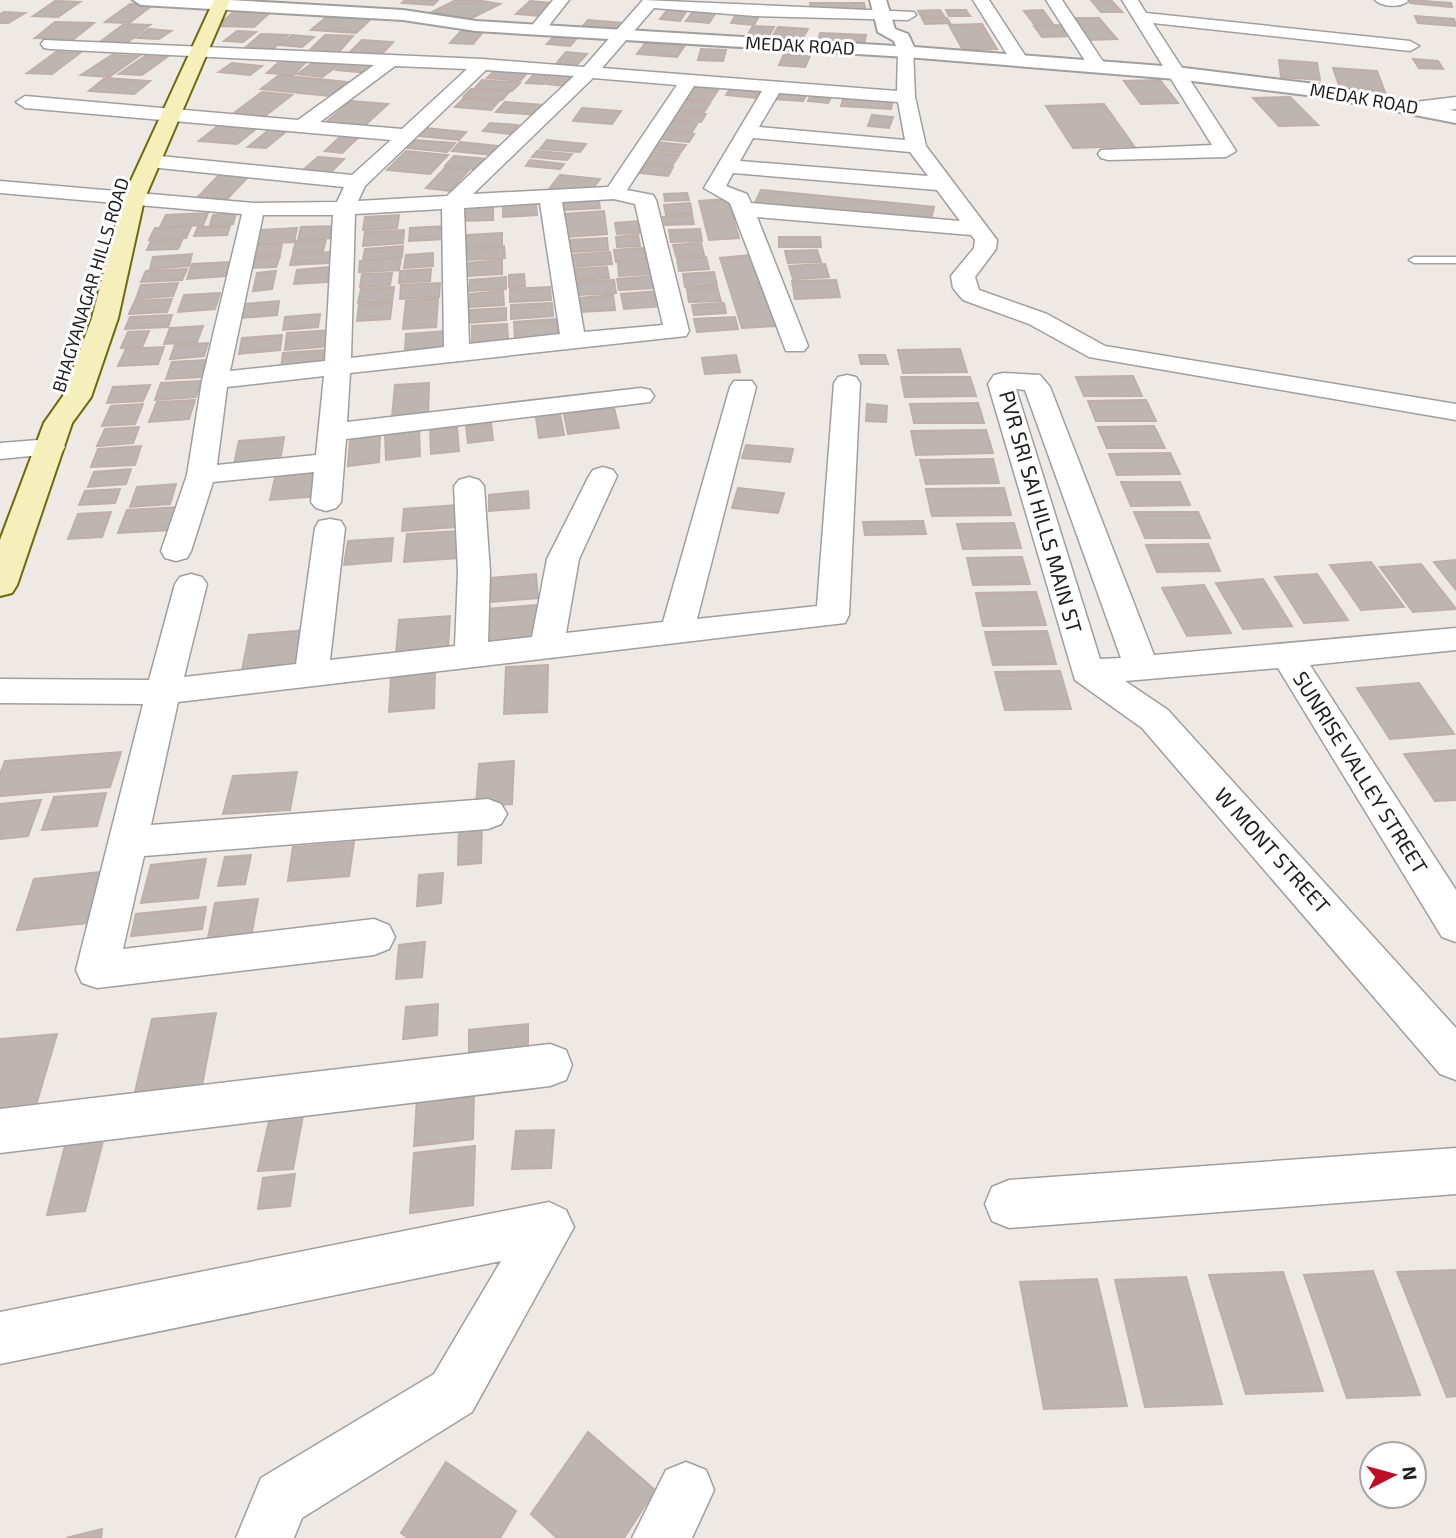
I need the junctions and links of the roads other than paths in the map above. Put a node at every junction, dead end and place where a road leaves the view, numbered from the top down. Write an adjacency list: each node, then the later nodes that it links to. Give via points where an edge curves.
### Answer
1 (141, 0): 7 (street, MEDAK ROAD)
2 (561, 0): 12 (street)
3 (981, 0): 20 (street)
4 (1054, 0): 22 (street)
5 (1130, 0): 11 (street)
6 (650, 1): 8 (street); 13 (street)
7 (211, 2): 12 (street, MEDAK ROAD); 17 (main road, BHAGYANAGAR HILLS ROAD); 18 (main road, BHAGYANAGAR HILLS ROAD)
8 (758, 5): 9 (street)
9 (880, 7): 10 (street); 15 (street, via 887,32)
10 (905, 8): 15 (street, via 912,32)
11 (1142, 17): 16 (street); 24 (street)
12 (537, 29): 13 (street, MEDAK ROAD)
13 (622, 36): 15 (street, MEDAK ROAD); 23 (street)
14 (50, 44): 17 (street)
15 (904, 45): 20 (street, MEDAK ROAD); 29 (street)
16 (1410, 46)
17 (175, 52): 18 (street); 31 (main road, BHAGYANAGAR HILLS ROAD)
18 (198, 53): 19 (street); 33 (main road, BHAGYANAGAR HILLS ROAD)
19 (392, 60): 21 (street); 34 (street)
20 (1019, 60): 22 (street, MEDAK ROAD)
21 (482, 64): 23 (street); 36 (street)
22 (1097, 66): 24 (street, MEDAK ROAD)
23 (588, 73): 25 (street); 47 (street)
24 (1176, 73): 30 (street, MEDAK ROAD); 38 (street, via 1226,150)
25 (690, 79): 26 (street); 44 (street)
26 (774, 86): 28 (street); 29 (street)
27 (25, 102): 31 (street)
28 (763, 104): 29 (street); 35 (street)
29 (908, 105): 37 (street)
30 (1415, 108): 32 (street)
31 (148, 111): 33 (street); 46 (main road, BHAGYANAGAR HILLS ROAD)
32 (1450, 111)
33 (172, 114): 34 (street); 39 (main road, BHAGYANAGAR HILLS ROAD)
34 (302, 126): 36 (street)
35 (747, 132): 37 (street); 40 (street)
36 (406, 135): 41 (street)
37 (916, 147): 42 (street)
38 (1108, 154)
39 (150, 161): 41 (street); 46 (main road, BHAGYANAGAR HILLS ROAD)
40 (727, 166): 42 (street); 50 (street, via 714,188 739,199)
41 (357, 182): 48 (street)
42 (945, 184): 51 (street)
43 (0, 187): 46 (street)
44 (614, 193): 45 (street); 55 (street, via 645,200 677,331)
45 (550, 196): 47 (street); 55 (street)
46 (124, 199): 49 (street); 52 (main road, BHAGYANAGAR HILLS ROAD); 66 (main road, BHAGYANAGAR HILLS ROAD, via 105,317 77,397)
47 (453, 202): 48 (street); 58 (street)
48 (344, 208): 49 (street); 59 (street)
49 (254, 209): 60 (street)
50 (743, 209): 51 (street); 56 (street)
51 (980, 229): 64 (street, via 985,248 963,276 971,295 1048,325 1098,352)
52 (96, 259)
53 (1414, 260): 54 (lane)
54 (1456, 260)
55 (573, 340): 58 (street)
56 (795, 346)
57 (71, 349): 66 (main road, BHAGYANAGAR HILLS ROAD, via 56,400)
58 (457, 353): 59 (street)
59 (338, 367): 60 (street); 65 (street)
60 (215, 382): 69 (street)
61 (847, 383): 73 (street, via 832,615)
62 (743, 387): 73 (street)
63 (641, 396): 65 (street)
64 (1456, 412)
65 (331, 432): 68 (street)
66 (55, 435): 67 (street); 72 (main road)
67 (0, 451)
68 (330, 462): 69 (street); 80 (street)
69 (201, 475): 82 (street)
70 (603, 476): 75 (street, via 563,559)
71 (469, 486): 76 (street, via 474,572)
72 (0, 585)
73 (677, 632): 75 (street)
74 (1456, 639): 77 (street)
75 (547, 647): 76 (street)
76 (471, 656): 80 (street)
77 (1287, 656): 78 (street); 85 (street, SUNRISE VALLEY STREET)
78 (1142, 668): 79 (street); 79 (street, PVR SRI SAI HILLS MAIN ST, via 1037,387 1031,381 1003,381)
79 (1087, 672): 87 (street, W MONT STREET, via 1155,719)
80 (311, 676): 82 (street)
81 (0, 691): 82 (street)
82 (162, 692): 84 (street)
83 (488, 814): 84 (street)
84 (129, 842): 86 (street, via 97,970)
85 (1456, 925)
86 (374, 937)
87 (1450, 1052)
88 (550, 1065): 89 (street)
89 (0, 1131)
90 (1456, 1171): 91 (street)
91 (1009, 1204)
92 (0, 1338): 94 (street, via 549,1227 453,1393 281,1498)
93 (686, 1490): 95 (street)
94 (265, 1538)
95 (661, 1538)

